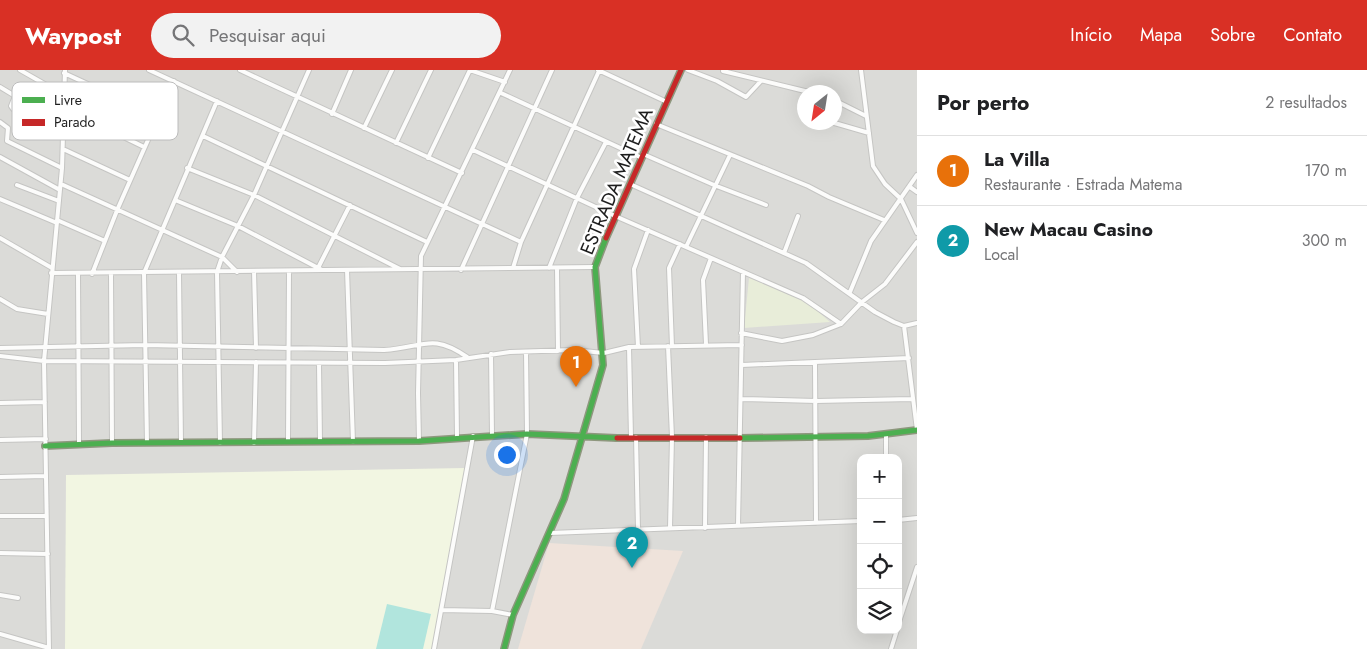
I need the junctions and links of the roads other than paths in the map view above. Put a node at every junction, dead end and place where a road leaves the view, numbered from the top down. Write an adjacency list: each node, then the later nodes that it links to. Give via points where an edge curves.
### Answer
1 (20, 70): 19 (street)
2 (149, 70): 17 (street)
3 (240, 70): 28 (street)
4 (309, 70): 28 (street)
5 (352, 70): 33 (street)
6 (392, 70): 39 (street)
7 (431, 70): 47 (street)
8 (470, 70): 21 (street); 54 (street)
9 (510, 70): 21 (street)
10 (552, 70): 32 (street)
11 (598, 70): 30 (street); 38 (street)
12 (681, 70): 30 (street, ESTRADA MATEMA)
13 (688, 70): 18 (street)
14 (724, 70): 18 (street); 22 (street)
15 (861, 70): 34 (street)
16 (64, 71): 20 (street)
17 (174, 81)
18 (717, 81): 22 (street, via 746,97)
19 (41, 82)
20 (87, 82)
21 (505, 82): 26 (street)
22 (760, 82): 25 (street)
23 (178, 83): 29 (street)
24 (0, 87): 27 (street)
25 (797, 90)
26 (501, 93): 32 (street); 50 (street)
27 (12, 94)
28 (297, 97): 33 (street); 40 (street)
29 (217, 101): 40 (street); 42 (street)
30 (667, 102): 36 (street, ESTRADA MATEMA)
31 (842, 104): 34 (street)
32 (533, 109): 38 (street); 56 (street)
33 (332, 114): 39 (street)
34 (866, 116): 41 (street)
35 (0, 122): 57 (street, via 8,128 7,141)
36 (656, 124): 51 (street); 52 (street, ESTRADA MATEMA)
37 (842, 125): 41 (street)
38 (574, 127): 46 (street); 64 (street)
39 (364, 128): 47 (street)
40 (282, 131): 55 (street); 78 (street)
41 (869, 133): 73 (street, via 873,166 881,180)
42 (203, 136): 55 (street); 58 (street)
43 (63, 140): 49 (street)
44 (130, 140): 48 (street)
45 (148, 140): 48 (street)
46 (606, 142): 52 (street); 71 (street)
47 (396, 143): 54 (street)
48 (144, 147): 61 (street)
49 (63, 149): 57 (street); 61 (street)
50 (473, 150): 56 (street); 59 (street)
51 (730, 155): 65 (street); 83 (street)
52 (642, 156): 63 (street, ESTRADA MATEMA); 65 (street)
53 (0, 157): 68 (street)
54 (428, 158): 59 (street)
55 (266, 166): 70 (street); 76 (street)
56 (507, 166): 64 (street); 85 (street)
57 (62, 168): 62 (street)
58 (188, 168): 70 (street); 74 (street)
59 (462, 174): 78 (street)
60 (917, 175): 67 (street)
61 (130, 180): 79 (street)
62 (61, 184): 68 (street); 79 (street)
63 (630, 184): 80 (street); 81 (street, ESTRADA MATEMA)
64 (548, 185): 71 (street); 94 (street)
65 (714, 185): 77 (street); 80 (street)
66 (17, 186): 75 (street)
67 (910, 187): 69 (street); 73 (street)
68 (60, 190): 75 (street)
69 (917, 192)
70 (254, 195): 86 (street); 90 (street)
71 (577, 198): 81 (street); 104 (street)
72 (0, 199): 84 (street)
73 (901, 199): 83 (street); 89 (street)
74 (176, 200): 86 (street); 87 (street)
75 (59, 201): 84 (street)
76 (350, 204): 90 (street); 93 (street)
77 (766, 204)
78 (446, 207): 85 (street); 93 (street)
79 (118, 208): 87 (street); 92 (street)
80 (700, 215): 97 (street); 98 (street)
81 (615, 216): 88 (street); 101 (street, ESTRADA MATEMA, via 603,239)
82 (798, 216): 98 (street)
83 (884, 220): 122 (street, via 870,241)
84 (57, 222): 92 (street); 111 (street)
85 (482, 223): 94 (street); 110 (street)
86 (238, 226): 99 (street); 102 (street)
87 (162, 230): 99 (street); 114 (street)
88 (648, 230): 96 (street); 140 (street, via 634,269)
89 (917, 233)
90 (334, 234): 102 (street); 108 (street)
91 (0, 238): 111 (street)
92 (105, 241): 120 (street)
93 (427, 242): 109 (street)
94 (521, 242): 103 (street)
95 (917, 242): 124 (street, via 885,284)
96 (680, 244): 97 (street); 137 (street, via 670,268)
97 (686, 247): 100 (street)
98 (784, 253): 122 (street, via 806,262)
99 (222, 257): 115 (street); 116 (street)
100 (712, 258): 117 (street); 131 (street, via 703,280)
101 (595, 267): 105 (street); 148 (street, ESTRADA MATEMA)
102 (318, 268): 106 (street)
103 (513, 268): 104 (street); 110 (street)
104 (550, 268): 105 (street)
105 (557, 268): 146 (street)
106 (324, 270): 107 (street); 113 (street)
107 (347, 270): 108 (street); 145 (street)
108 (401, 270): 109 (street)
109 (420, 270): 110 (street); 130 (street)
110 (461, 270)
111 (52, 271): 119 (street); 125 (street)
112 (254, 271): 113 (street); 116 (street); 143 (street)
113 (289, 271): 144 (street)
114 (144, 272): 118 (street); 121 (street); 133 (street)
115 (217, 272): 116 (street); 118 (street); 136 (street)
116 (237, 272)
117 (743, 272): 127 (street, via 803,298); 129 (street)
118 (179, 273): 135 (street)
119 (78, 274): 120 (street); 134 (street)
120 (92, 274): 121 (street)
121 (111, 274): 132 (street)
122 (850, 292): 124 (street)
123 (0, 299): 125 (street, via 17,309)
124 (862, 302): 127 (street); 128 (street)
125 (48, 314): 142 (street)
126 (917, 323): 128 (street)
127 (841, 324): 129 (street, via 813,335 782,341)
128 (904, 326): 152 (street)
129 (741, 333): 138 (street)
130 (420, 344): 145 (street, via 404,349); 151 (street, via 446,344); 161 (street)
131 (706, 344): 137 (street); 138 (street)
132 (112, 345): 133 (street); 134 (street); 153 (street)
133 (145, 345): 135 (street); 157 (street)
134 (78, 346): 142 (street); 156 (street)
135 (180, 346): 136 (street); 158 (street)
136 (217, 346): 143 (street); 159 (street)
137 (670, 346): 140 (street); 180 (street)
138 (742, 346): 166 (street)
139 (629, 347): 140 (street); 148 (street); 179 (street)
140 (638, 347)
141 (0, 348): 142 (street)
142 (45, 348): 155 (street)
143 (256, 348): 144 (street)
144 (289, 349): 145 (street); 163 (street)
145 (351, 350): 165 (street)
146 (558, 351): 147 (street); 148 (street)
147 (526, 352): 149 (street); 173 (street)
148 (604, 353): 182 (street, ESTRADA MATEMA)
149 (491, 354): 151 (street); 175 (street)
150 (0, 356): 155 (street)
151 (467, 357): 154 (street)
152 (910, 358): 162 (street); 167 (street)
153 (112, 360): 156 (street); 157 (street); 190 (street)
154 (456, 360): 161 (street); 176 (street)
155 (44, 361): 156 (street); 170 (street)
156 (78, 361): 195 (street)
157 (145, 361): 158 (street); 191 (street)
158 (180, 361): 159 (street); 192 (street)
159 (218, 362): 160 (street); 193 (street)
160 (256, 362): 163 (street); 194 (street)
161 (418, 362): 165 (street); 187 (street)
162 (815, 363): 166 (street); 169 (street)
163 (289, 364): 164 (street); 186 (street)
164 (319, 364): 165 (street); 188 (street)
165 (352, 364): 189 (street)
166 (742, 365): 168 (street)
167 (912, 399): 169 (street); 172 (street)
168 (741, 400): 169 (street); 183 (street)
169 (816, 401): 178 (street)
170 (45, 402): 171 (street); 184 (street)
171 (0, 403)
172 (917, 431): 174 (street)
173 (527, 434): 175 (street); 182 (street); 218 (street)
174 (886, 434): 178 (street); 197 (street)
175 (492, 435): 177 (street)
176 (457, 436): 177 (street); 187 (street)
177 (473, 436): 217 (street)
178 (815, 436): 183 (street); 205 (street)
179 (634, 437): 180 (street); 182 (street); 207 (street)
180 (672, 437): 181 (street); 208 (street)
181 (706, 437): 183 (street); 209 (street)
182 (582, 438): 210 (street, ESTRADA MATEMA)
183 (740, 438): 206 (street)
184 (46, 439): 185 (street); 196 (street)
185 (0, 440)
186 (288, 441): 188 (street); 194 (street)
187 (419, 441): 189 (street)
188 (320, 442): 189 (street)
189 (353, 442)
190 (112, 443): 191 (street); 195 (street)
191 (147, 443): 192 (street)
192 (181, 443): 193 (street)
193 (220, 443): 194 (street)
194 (254, 443)
195 (79, 444): 196 (street)
196 (45, 446): 198 (street)
197 (886, 454)
198 (46, 476): 199 (street); 201 (street)
199 (0, 477)
200 (0, 516): 201 (street)
201 (46, 516): 212 (street)
202 (917, 518): 203 (street)
203 (902, 520)
204 (857, 521): 205 (street)
205 (816, 523): 206 (street)
206 (738, 526): 209 (street)
207 (638, 528): 208 (street); 210 (street)
208 (670, 528): 209 (street)
209 (705, 528)
210 (550, 533): 219 (street, ESTRADA MATEMA)
211 (0, 553): 212 (street)
212 (48, 554): 223 (street)
213 (917, 567): 214 (street)
214 (916, 575): 220 (street)
215 (0, 595): 216 (street)
216 (18, 598)
217 (441, 610): 218 (street); 224 (street)
218 (492, 611): 219 (street)
219 (513, 615): 225 (street, ESTRADA MATEMA)
220 (902, 615)
221 (0, 634): 223 (street)
222 (896, 634): 226 (street)
223 (49, 648)
224 (434, 649)
225 (504, 649)
226 (891, 649)

